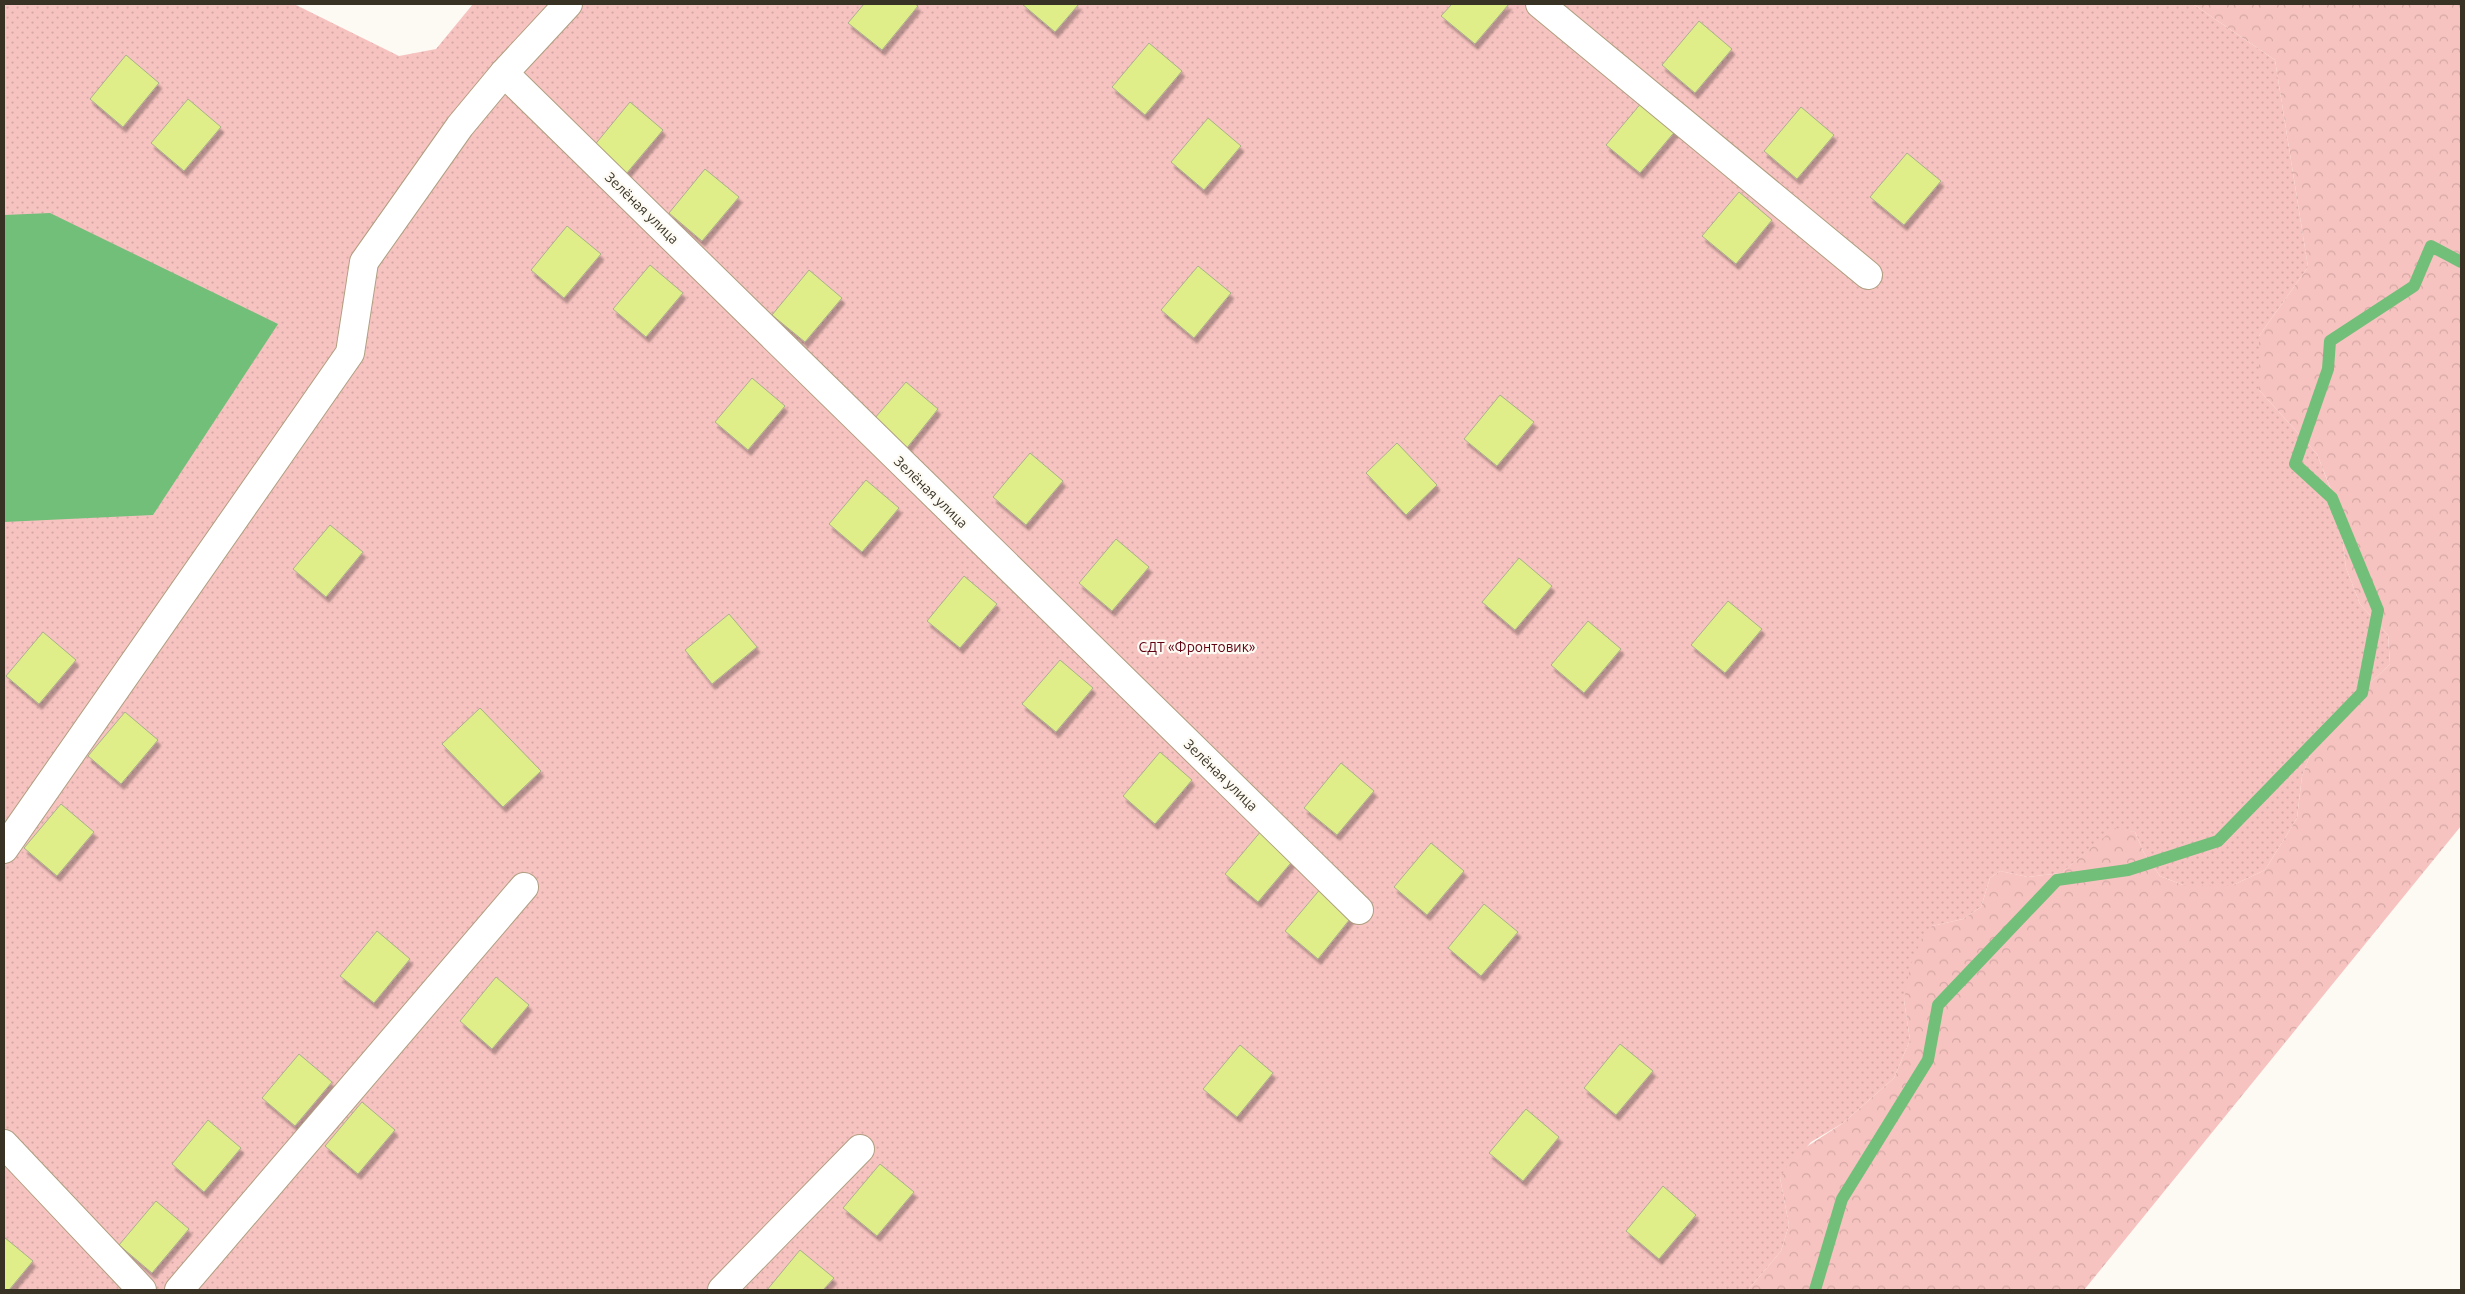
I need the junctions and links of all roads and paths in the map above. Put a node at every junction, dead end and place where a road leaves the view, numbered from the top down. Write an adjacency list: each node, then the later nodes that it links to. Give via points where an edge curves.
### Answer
1 (568, 4): 3 (lane)
2 (1540, 4): 4 (lane)
3 (504, 73): 5 (lane, via 460,126 364,262 350,353); 7 (lane, Зелёная улица)
4 (1868, 275)
5 (4, 849)
6 (524, 887): 11 (lane)
7 (1359, 910)
8 (4, 1144): 10 (lane)
9 (860, 1149): 12 (lane)
10 (142, 1290)
11 (179, 1290)
12 (722, 1290)

